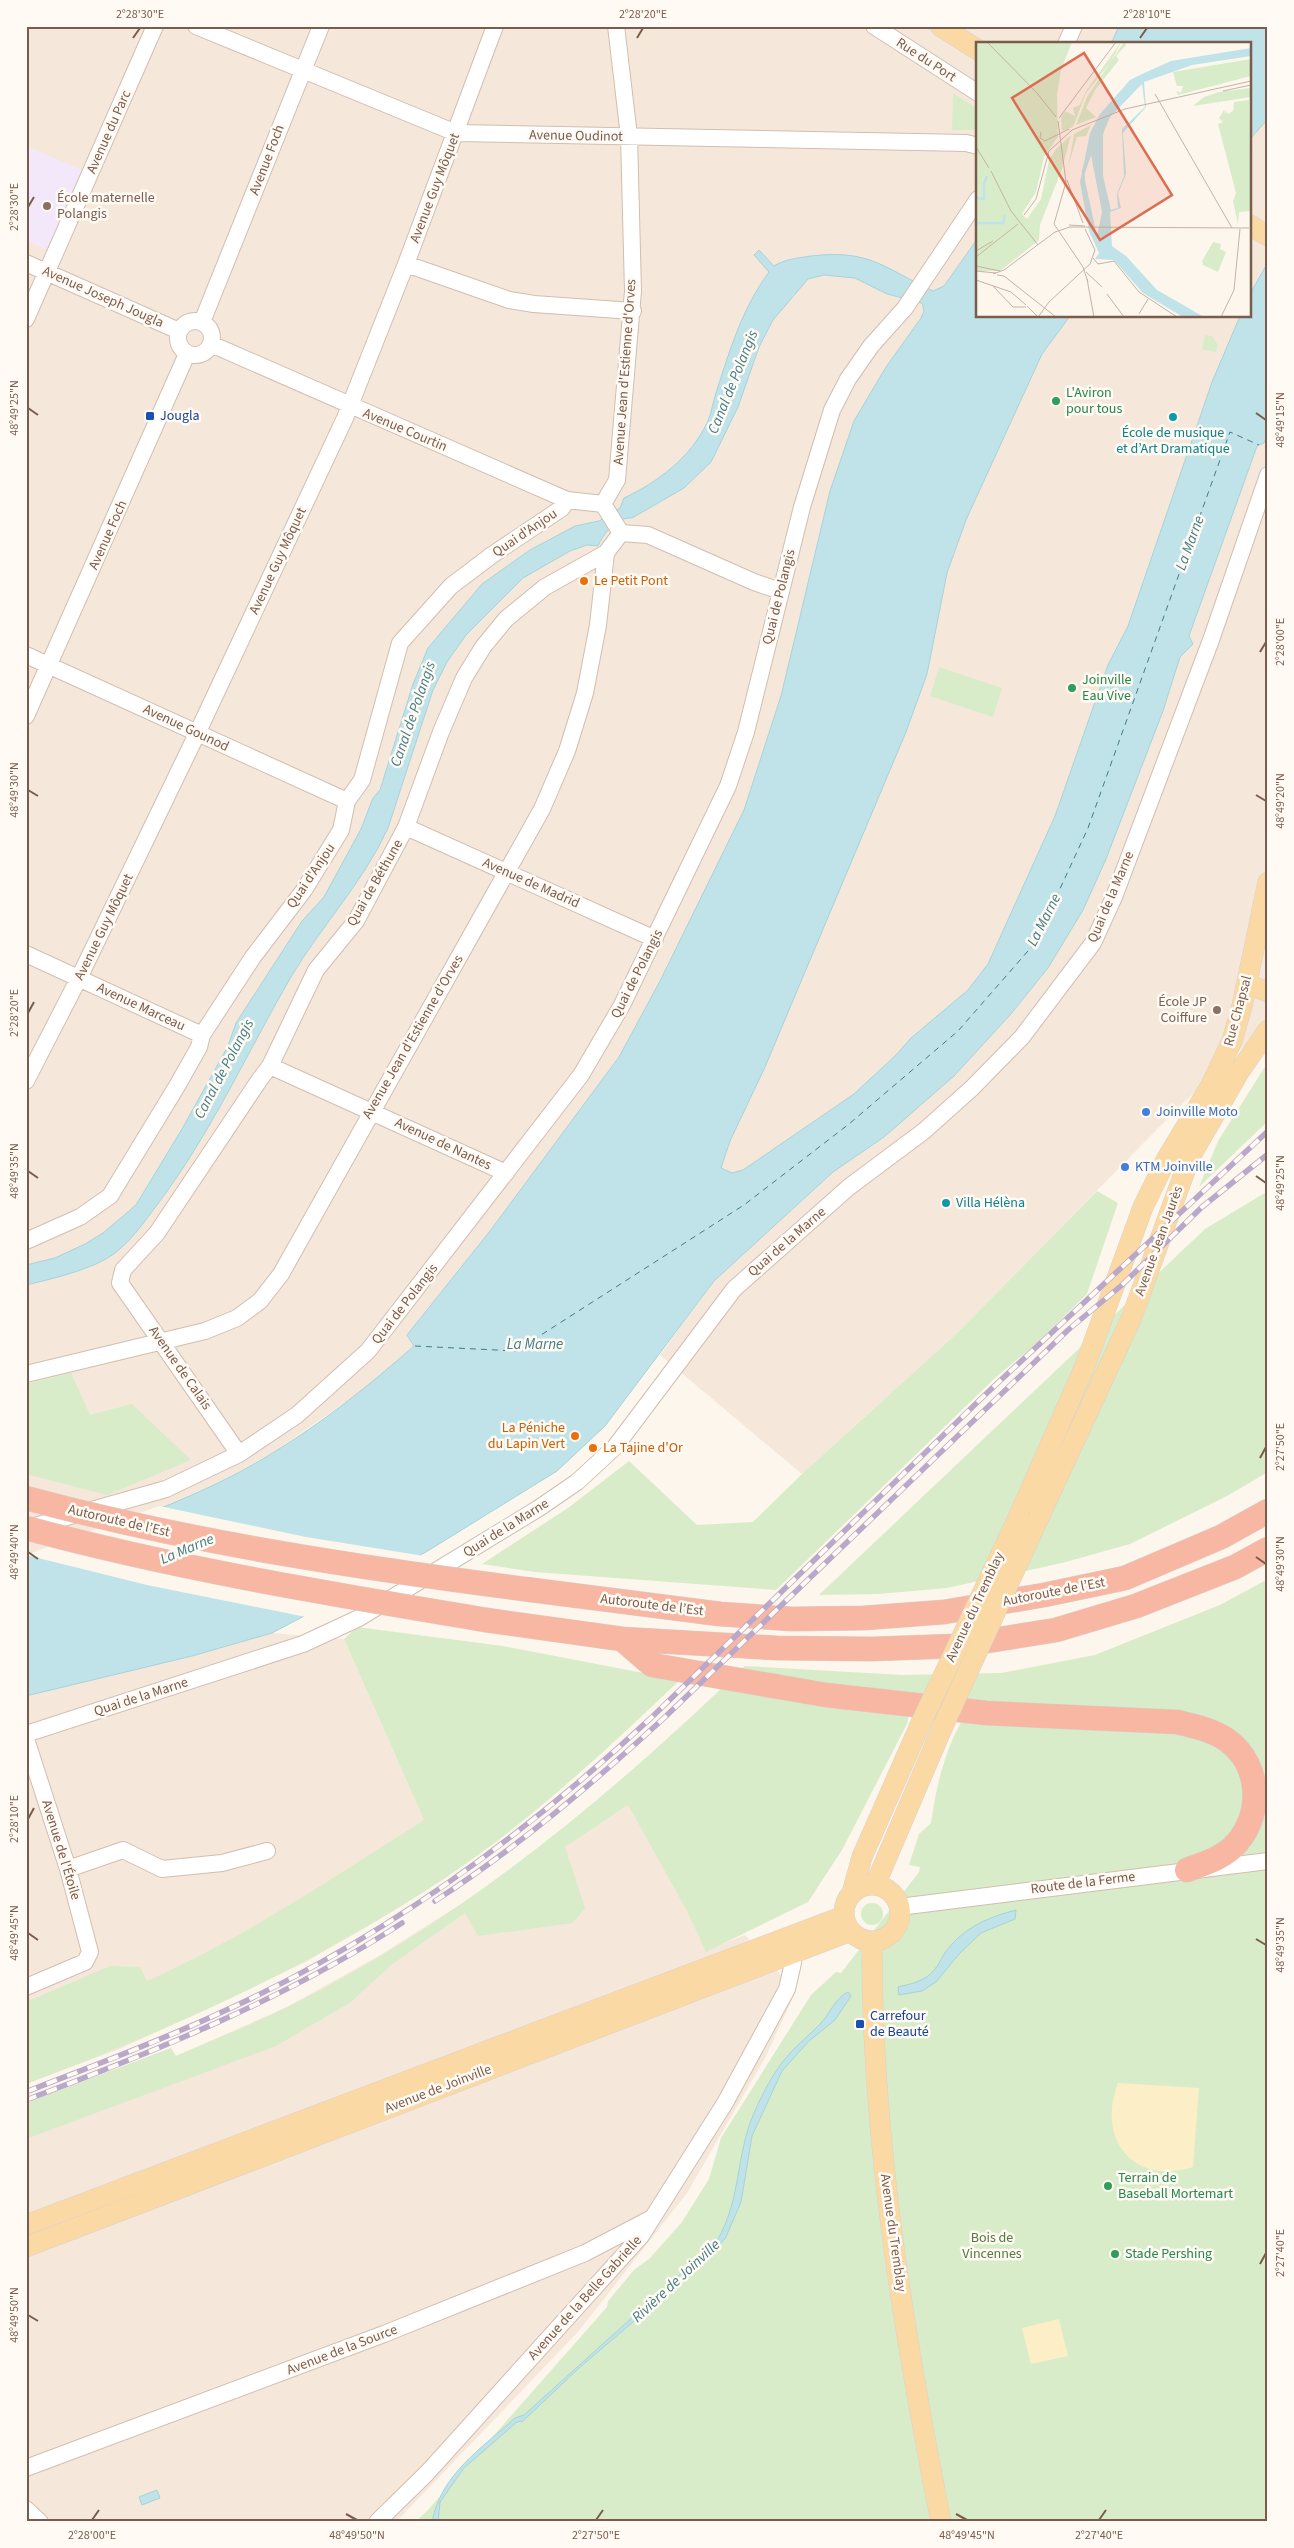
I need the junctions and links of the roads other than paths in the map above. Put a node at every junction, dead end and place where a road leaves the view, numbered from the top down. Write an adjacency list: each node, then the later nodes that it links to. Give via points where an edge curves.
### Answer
1 (155, 26): 21 (street, Avenue du Parc)
2 (196, 26): 11 (street, Avenue Oudinot)
3 (321, 26): 11 (street, Avenue Foch)
4 (495, 26): 13 (street, Avenue Guy Môquet)
5 (616, 26): 14 (street, Avenue Jean d'Estienne d'Orves)
6 (874, 26): 12 (street, Rue du Port)
7 (940, 26): 10 (main road)
8 (1074, 26): 9 (street)
9 (1067, 42)
10 (976, 49)
11 (303, 70): 13 (street, Avenue Oudinot); 24 (street, Avenue Foch)
12 (976, 92)
13 (456, 133): 14 (street, Avenue Oudinot); 20 (street, Avenue Guy Môquet)
14 (629, 136): 15 (street, Avenue Oudinot); 22 (street, Avenue Jean d'Estienne d'Orves)
15 (976, 146)
16 (976, 202): 34 (street, Quai de Polangis, via 904,308 848,379 832,410 815,459)
17 (1252, 226): 18 (main road)
18 (1268, 236)
19 (26, 262): 21 (street, Avenue Joseph Jougla)
20 (406, 264): 22 (street, via 516,301); 28 (street, Avenue Guy Môquet)
21 (47, 272): 23 (street, Avenue du Parc); 25 (street, Avenue Joseph Jougla)
22 (633, 311): 31 (street, Avenue Jean d'Estienne d'Orves, via 617,480)
23 (26, 320)
24 (202, 322): 25 (street, via 185,324); 26 (street, via 212,335)
25 (180, 331): 27 (street, via 178,341)
26 (211, 344): 27 (street, via 198,355); 28 (street, Avenue Courtin)
27 (187, 354): 36 (street, Avenue Foch)
28 (350, 407): 30 (street, Avenue Courtin); 38 (street, Avenue Guy Môquet)
29 (1268, 475): 66 (street, Quai de la Marne, via 1211,640 1114,896 1093,943 1022,1037 972,1088 924,1132 849,1187 734,1289 615,1447 554,1498 359,1618 304,1644)
30 (567, 500): 31 (street, Avenue Courtin); 39 (street, Quai d'Anjou, via 562,508 451,586 400,643 362,780)
31 (603, 504): 32 (street)
32 (621, 533): 33 (street, Avenue Jean d'Estienne d'Orves); 34 (street, via 648,535)
33 (606, 554): 40 (street, Quai de Béthune, via 545,587 506,619 482,647 464,678 441,732); 41 (street, Avenue Jean d'Estienne d'Orves, via 589,673 570,743 542,809)
34 (780, 591): 43 (street, Quai de Polangis, via 746,732 728,786)
35 (26, 655): 36 (street, Avenue Gounod)
36 (49, 666): 37 (street, Avenue Foch); 38 (street, Avenue Gounod)
37 (26, 716)
38 (197, 733): 39 (street, Avenue Gounod); 45 (street, Avenue Guy Môquet)
39 (346, 801): 49 (street, Quai d'Anjou, via 341,830 304,890 253,957)
40 (406, 827): 41 (street, Avenue de Madrid); 50 (street, Quai de Béthune, via 356,921 316,970)
41 (506, 873): 43 (street, Avenue de Madrid); 52 (street, Avenue Jean d'Estienne d'Orves)
42 (1268, 882): 46 (main road, Rue Chapsal)
43 (655, 939): 53 (street, Quai de Polangis, via 622,1005 580,1074)
44 (26, 954): 45 (street, Avenue Marceau)
45 (79, 978): 49 (street, Avenue Marceau); 51 (street, Avenue Guy Môquet)
46 (1246, 984): 47 (main road); 56 (main road, Rue Chapsal, via 1229,1049 1143,1207)
47 (1268, 992)
48 (1268, 1030): 58 (main road, Avenue Jean Jaurès, via 1239,1072 1190,1157)
49 (202, 1035): 54 (street, Quai d'Anjou, via 177,1086 110,1196 80,1217)
50 (270, 1066): 52 (street, Avenue de Nantes); 55 (street, Quai de Béthune, via 157,1233 122,1270)
51 (26, 1081)
52 (371, 1112): 53 (street, Avenue de Nantes); 57 (street, Avenue Jean d'Estienne d'Orves, via 281,1274 260,1301 237,1318 205,1331)
53 (506, 1173): 60 (street, Quai de Polangis, via 368,1351 298,1415)
54 (26, 1241)
55 (120, 1283): 57 (street, Avenue de Calais)
56 (1099, 1321): 73 (main road, Avenue du Tremblay, bridge, via 1081,1375 1018,1518 862,1857)
57 (162, 1342): 59 (street, Avenue Jean d'Estienne d'Orves); 60 (street, Avenue de Calais)
58 (1117, 1352): 72 (main road, Avenue du Tremblay, bridge, via 942,1726)
59 (26, 1374)
60 (240, 1454): 63 (street, Quai de Polangis, via 166,1489)
61 (26, 1498): 62 (highway, Autoroute de l’Est, bridge, via 105,1519 359,1567 720,1614 792,1619 944,1612 1125,1578 1221,1537)
62 (1268, 1511)
63 (26, 1528): 65 (highway, Autoroute de l’Est, bridge, via 93,1546 227,1574 486,1620)
64 (1268, 1549): 65 (highway, Autoroute de l’Est, via 1235,1567 1136,1606 1056,1630 956,1646 872,1650)
65 (622, 1639): 71 (highway, via 652,1665 826,1695 986,1714 1177,1722 1206,1730 1228,1741 1248,1764 1255,1784 1255,1806 1249,1826 1232,1848)
66 (26, 1734)
67 (26, 1739): 70 (street, Avenue de l'Étoile)
68 (267, 1851): 70 (street, via 222,1863 162,1869 123,1850)
69 (1268, 1861): 71 (street, Route de la Ferme)
70 (68, 1869): 78 (street, Avenue de l'Étoile, via 90,1952 85,1962)
71 (1187, 1870): 74 (street, Route de la Ferme)
72 (875, 1885): 73 (main road); 74 (main road, via 893,1894)
73 (852, 1893): 75 (main road, via 844,1908)
74 (899, 1907): 76 (main road, via 894,1930 888,1936)
75 (847, 1923): 76 (main road, via 864,1940); 77 (main road, Avenue de Joinville)
76 (872, 1941): 88 (main road, Avenue du Tremblay, via 873,2051 887,2194 918,2405)
77 (789, 1945): 79 (street, Avenue de la Belle Gabrielle, via 793,1963 790,1982 694,2156); 80 (main road, Avenue de Joinville); 81 (main road, Avenue de Joinville)
78 (26, 1988)
79 (652, 2218): 82 (street, Avenue de la Source); 83 (street, Avenue de la Belle Gabrielle, via 642,2236)
80 (26, 2225)
81 (26, 2247)
82 (585, 2254): 83 (street, via 604,2252 610,2258); 84 (street, Avenue de la Source, via 384,2334)
83 (600, 2283): 87 (street, Avenue de la Belle Gabrielle, via 427,2473)
84 (26, 2468)
85 (26, 2509): 86 (street)
86 (40, 2522)
87 (377, 2522)
88 (941, 2522)

